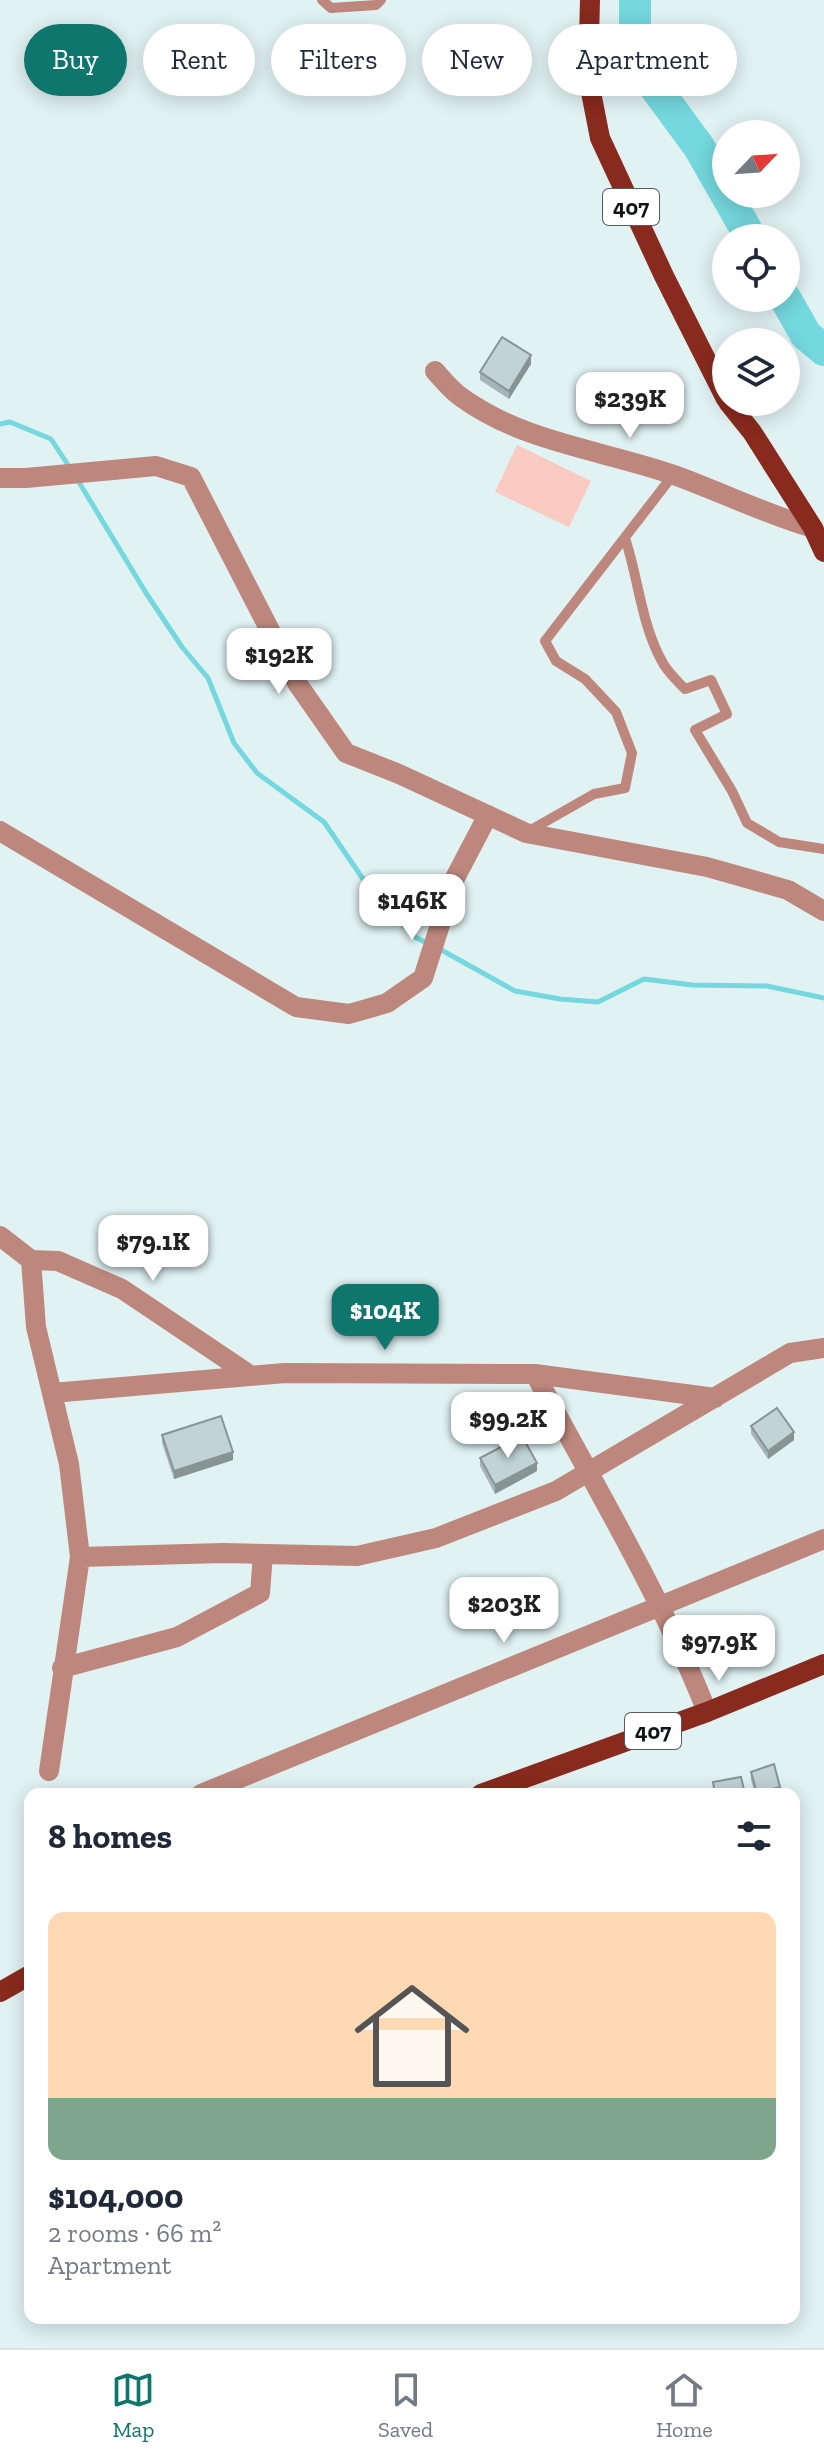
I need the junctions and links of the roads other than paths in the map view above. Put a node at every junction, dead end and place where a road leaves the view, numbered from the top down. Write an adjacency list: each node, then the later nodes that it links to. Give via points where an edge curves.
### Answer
1 (322, 0): 2 (lane, via 331,8 376,5)
2 (381, 0)
3 (590, 0): 4 (main road, 407, via 588,77 600,138)
4 (712, 370)
5 (435, 371): 7 (street, via 459,396 494,418 571,447)
6 (740, 416): 9 (main road, 407)
7 (673, 475): 9 (street); 10 (lane)
8 (0, 478): 12 (street, via 156,466 191,477 297,683 346,753)
9 (813, 528): 11 (main road, 407)
10 (625, 538): 14 (lane, via 545,641 556,661 585,679 616,712 632,753 625,788 594,794); 15 (lane, via 646,627 665,667 685,689 711,680 727,714 695,730 747,823 779,842)
11 (824, 552)
12 (488, 815): 13 (street, via 455,878 423,978 387,1003 349,1014 296,1007); 14 (street)
13 (0, 831)
14 (526, 833): 16 (street, via 707,867 788,890)
15 (824, 849)
16 (824, 911)
17 (0, 1236): 18 (street)
18 (31, 1260): 21 (street, via 58,1261 122,1289); 22 (street, via 36,1327)
19 (824, 1348): 23 (street, via 790,1353)
20 (535, 1374): 21 (street); 23 (street); 24 (street)
21 (250, 1375): 22 (street)
22 (52, 1393): 27 (street, via 69,1464)
23 (715, 1398): 24 (street)
24 (588, 1473): 26 (street, via 436,1538 357,1556); 28 (street)
25 (824, 1539): 28 (street)
26 (263, 1554): 27 (street); 30 (street, via 260,1593 177,1637)
27 (80, 1557): 30 (street)
28 (658, 1606): 31 (street); 33 (street)
29 (824, 1664): 31 (main road, 407)
30 (62, 1668): 32 (street)
31 (707, 1712): 34 (main road, 407)
32 (49, 1771)
33 (216, 1788)
34 (498, 1788)
35 (24, 1978): 36 (main road)
36 (0, 1992)

